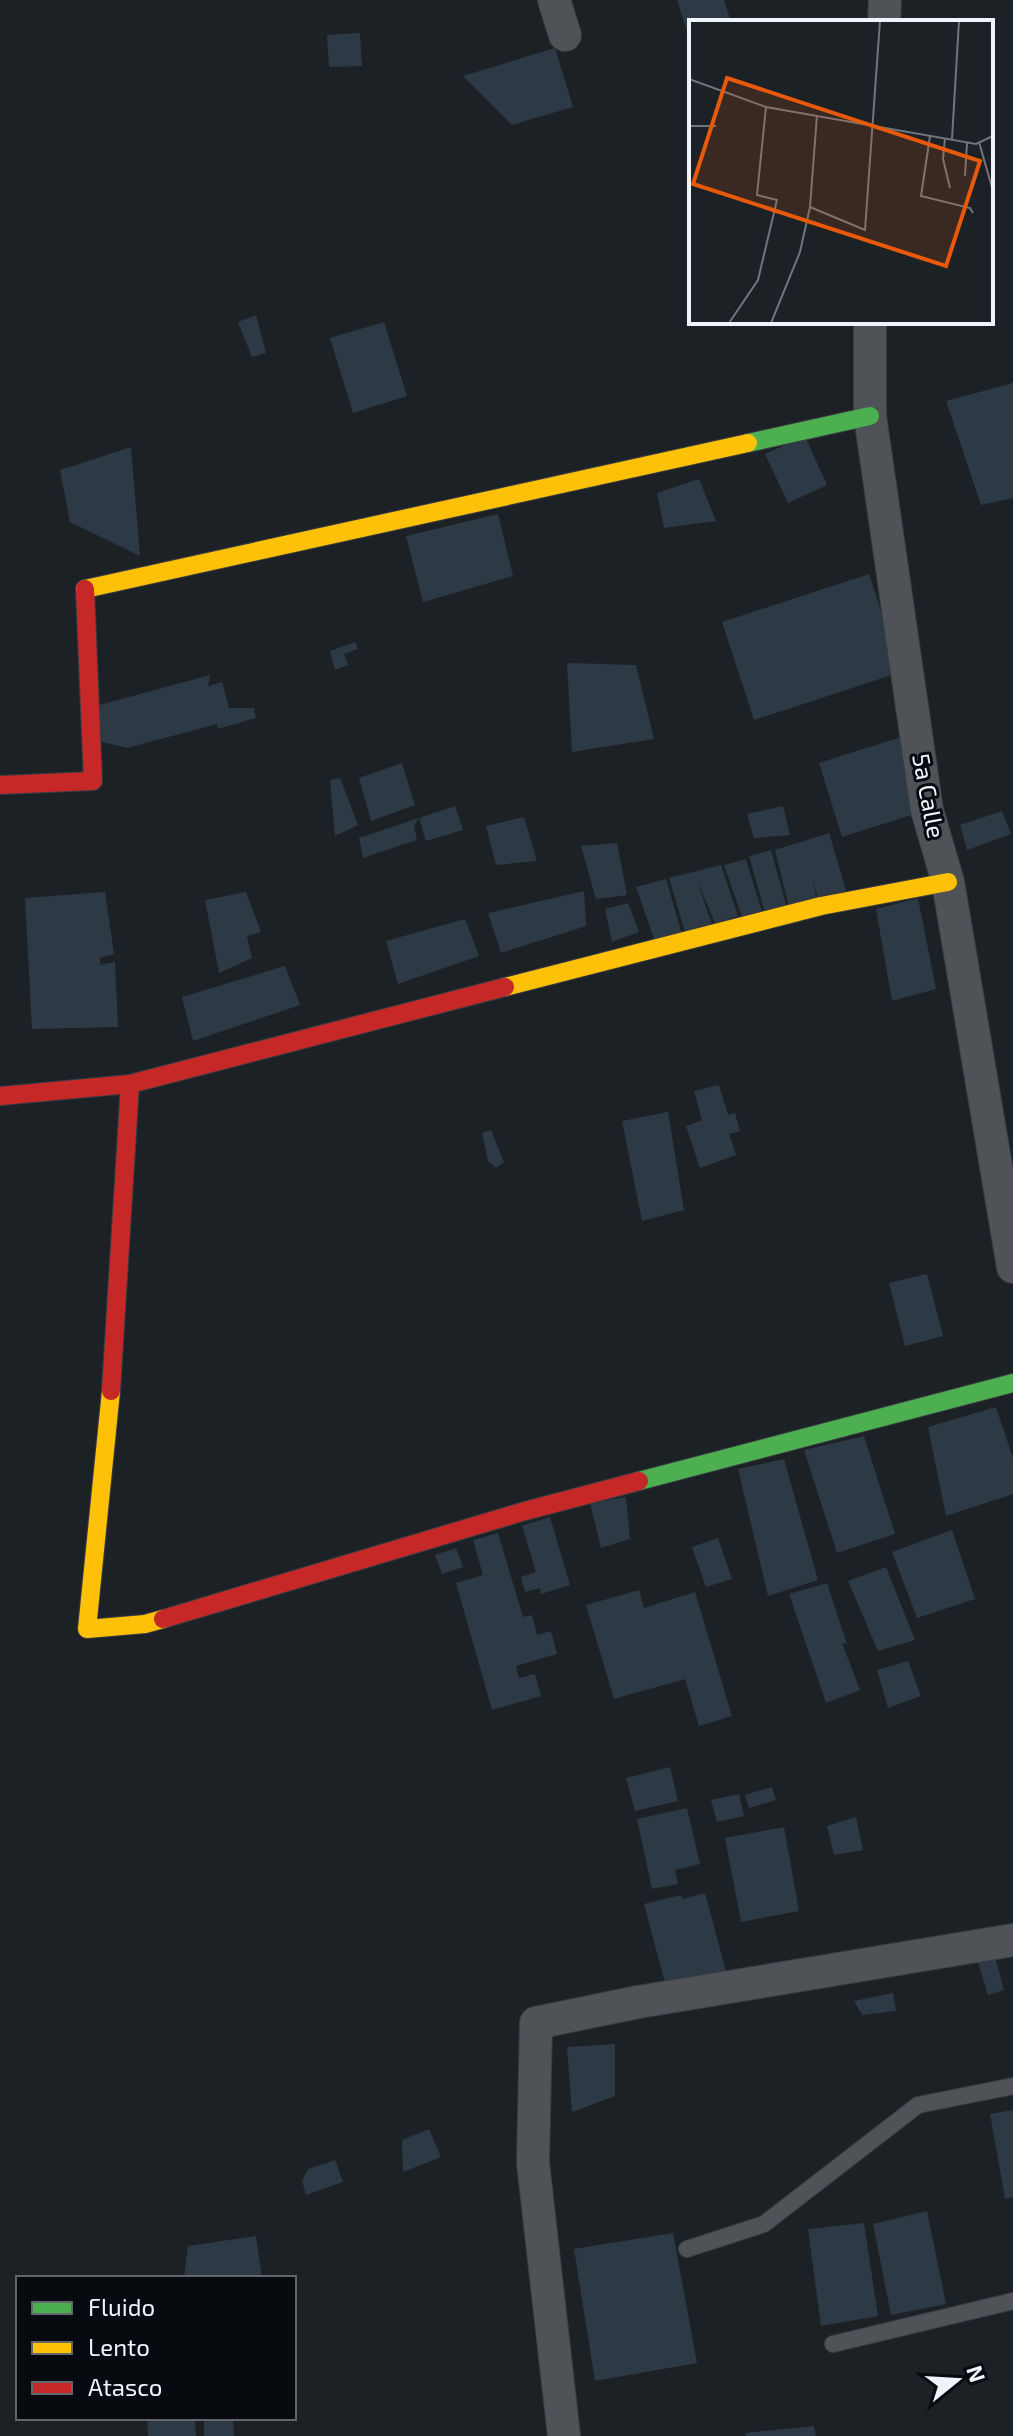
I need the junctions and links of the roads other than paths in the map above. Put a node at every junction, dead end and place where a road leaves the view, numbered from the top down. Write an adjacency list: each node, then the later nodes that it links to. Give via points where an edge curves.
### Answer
1 (554, 0): 4 (street)
2 (885, 0): 3 (street)
3 (884, 20)
4 (565, 35)
5 (870, 324): 6 (street, 5a Calle)
6 (870, 416): 7 (street, via 85,589 93,781); 8 (street, 5a Calle, via 927,810)
7 (0, 785)
8 (948, 882): 9 (street, via 821,906); 11 (street, 5a Calle)
9 (130, 1084): 10 (street); 12 (street, via 108,1457 87,1629 145,1624 525,1511)
10 (0, 1096)
11 (1013, 1267)
12 (1013, 1383)
13 (1013, 1940): 18 (street, via 536,2023 533,2163)
14 (1013, 2086): 15 (lane, via 918,2105 764,2224)
15 (687, 2249)
16 (1013, 2301): 17 (lane)
17 (833, 2344)
18 (564, 2436)

